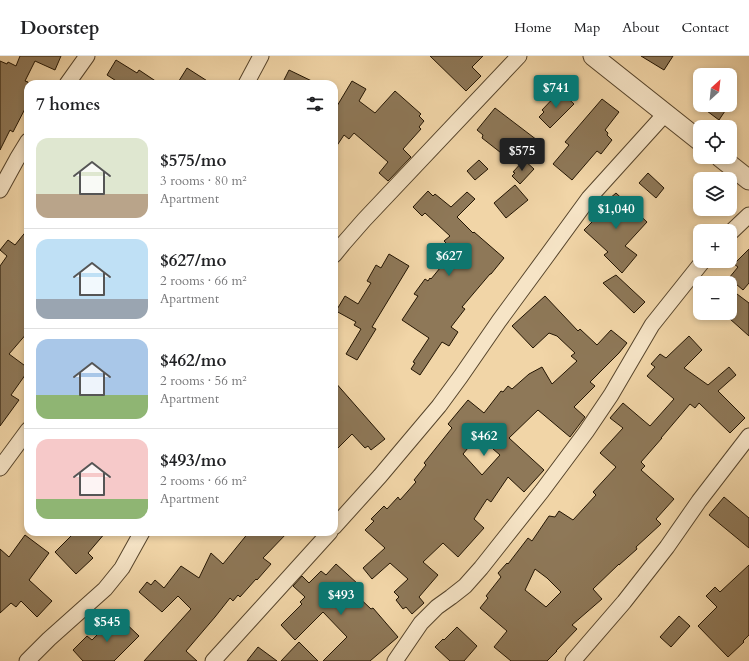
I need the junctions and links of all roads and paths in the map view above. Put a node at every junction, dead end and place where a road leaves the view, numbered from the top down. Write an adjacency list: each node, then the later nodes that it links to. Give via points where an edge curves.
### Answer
1 (87, 56): 5 (street)
2 (261, 56): 6 (street)
3 (519, 56): 15 (street)
4 (593, 56): 7 (street)
5 (70, 80)
6 (248, 80)
7 (665, 114): 8 (street); 20 (street, via 589,198 439,406)
8 (693, 136)
9 (24, 148): 12 (street)
10 (729, 164): 11 (street)
11 (749, 180)
12 (0, 190)
13 (749, 215): 14 (street)
14 (737, 226)
15 (338, 250)
16 (698, 268): 25 (street, via 652,326 586,432 542,491 482,568 421,623)
17 (24, 435): 19 (street)
18 (749, 436): 26 (street, via 624,602)
19 (0, 468)
20 (338, 523)
21 (140, 536): 23 (street, via 122,568 105,589)
22 (326, 536): 24 (street)
23 (27, 661)
24 (213, 661)
25 (395, 661)
26 (572, 661)

